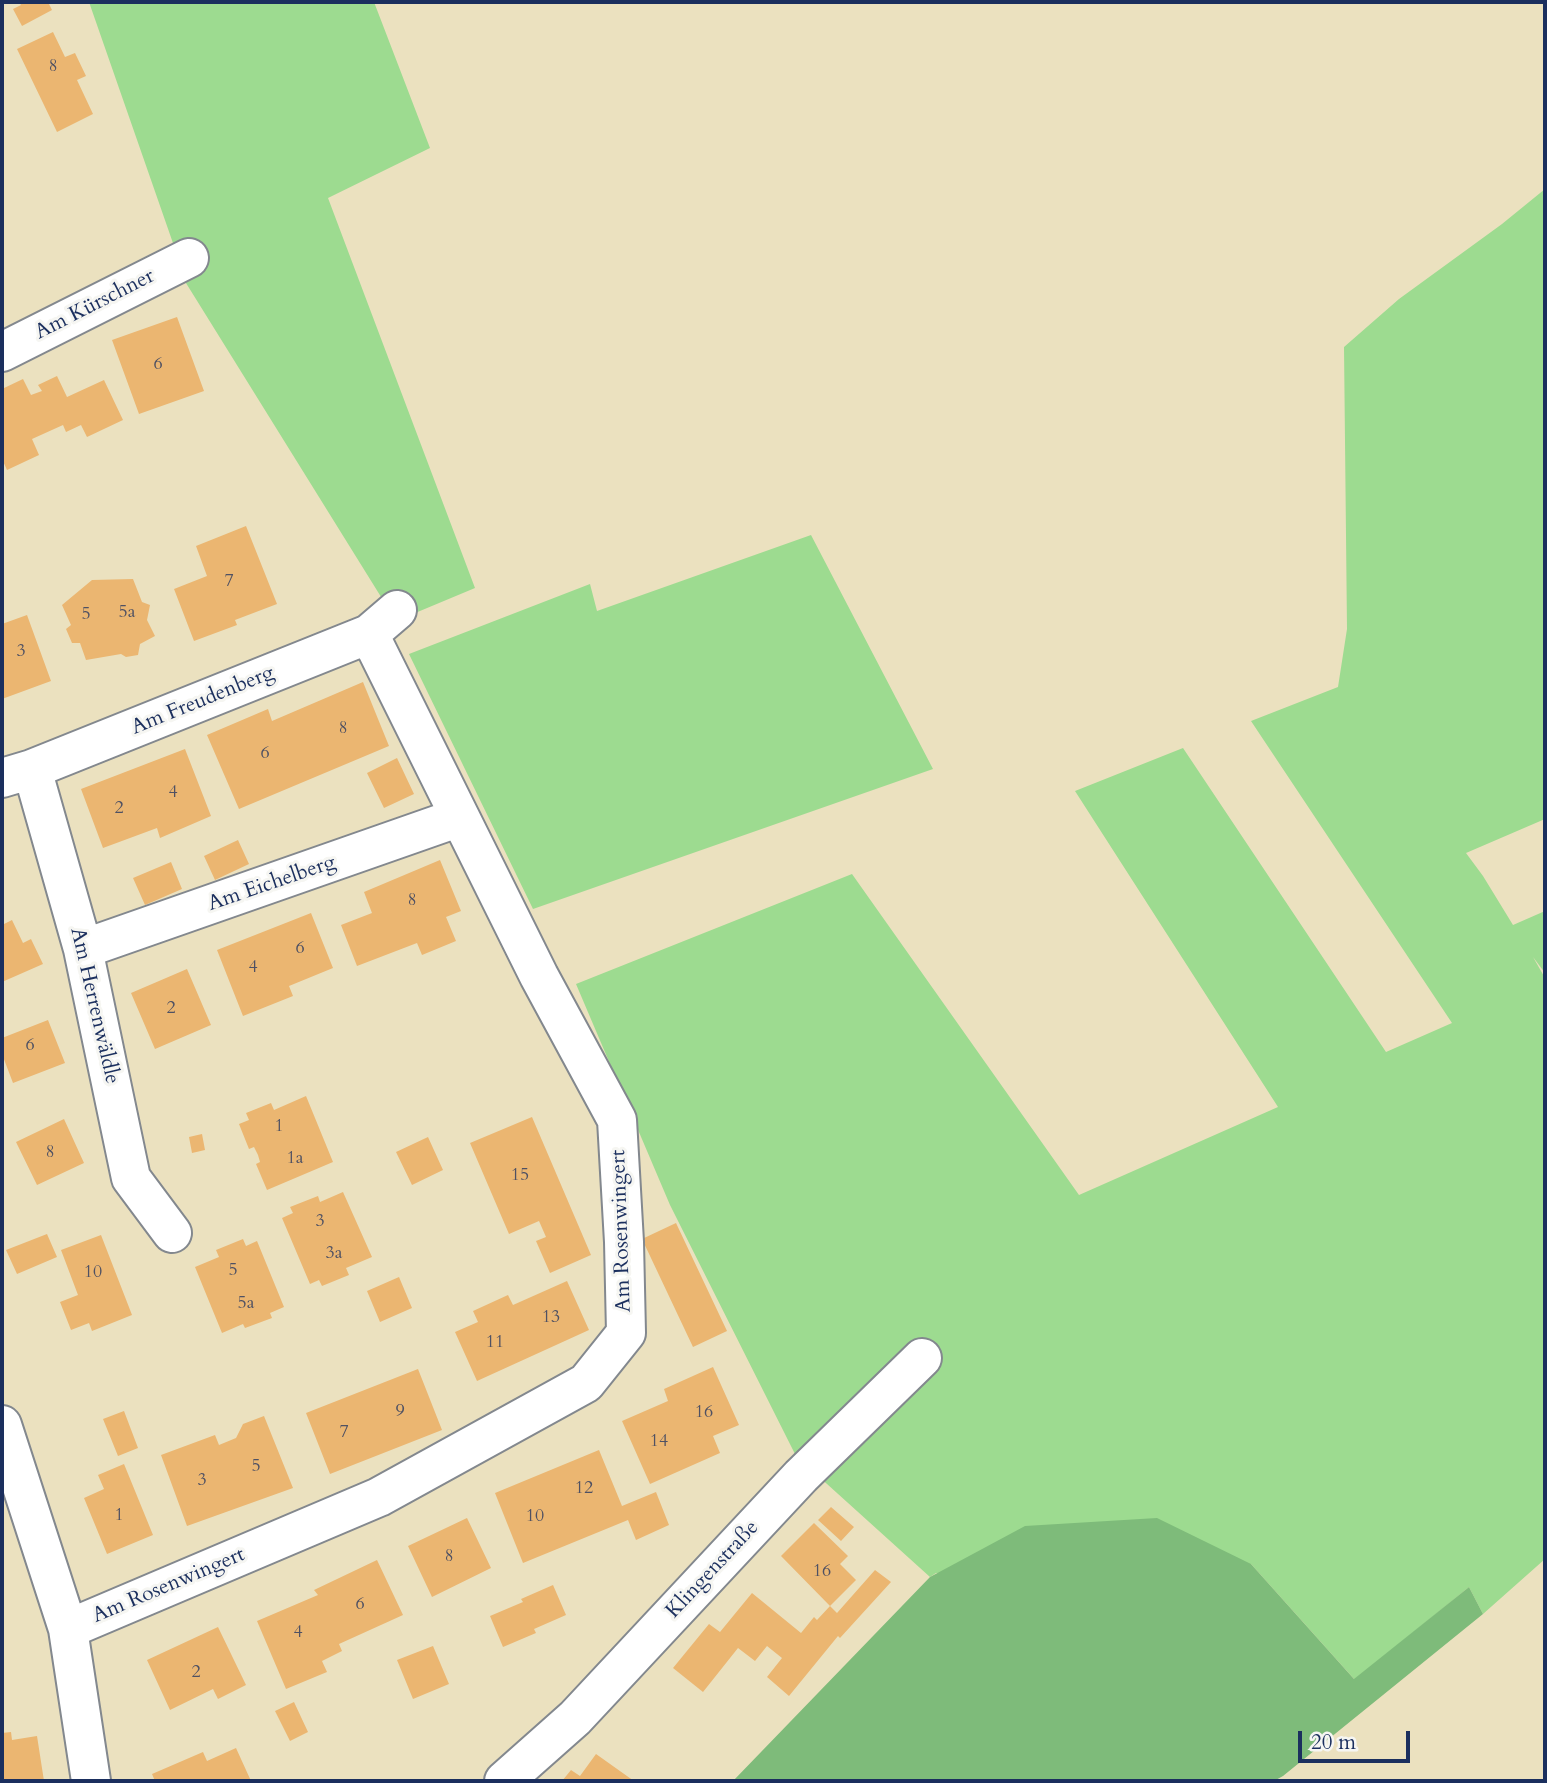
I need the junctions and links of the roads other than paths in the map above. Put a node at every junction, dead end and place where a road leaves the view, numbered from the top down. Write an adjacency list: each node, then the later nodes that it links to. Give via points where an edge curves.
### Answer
1 (189, 258): 2 (street, Am Kürschner)
2 (2, 352)
3 (383, 622): 4 (street, Am Freudenberg); 5 (street, Am Rosenwingert)
4 (17, 774): 6 (street, Am Herrenwäldle)
5 (460, 817): 6 (street, Am Eichelberg); 10 (street, Am Rosenwingert, via 617,1120 626,1333 586,1382 379,1497)
6 (83, 949): 7 (street, Am Herrenwäldle, via 131,1178)
7 (172, 1233)
8 (922, 1358): 12 (street, Klingenstraße, via 801,1476 575,1718)
9 (2, 1425): 10 (street)
10 (68, 1629): 11 (street)
11 (91, 1781)
12 (504, 1781)

